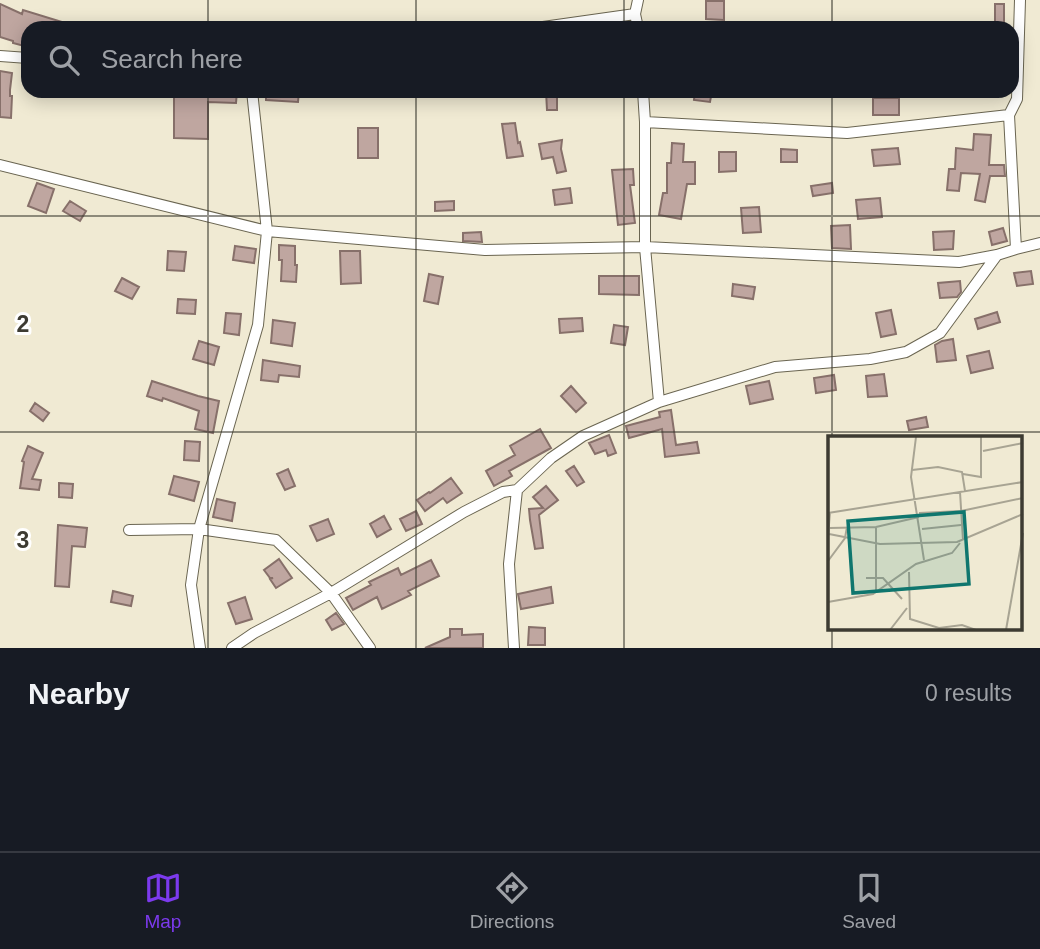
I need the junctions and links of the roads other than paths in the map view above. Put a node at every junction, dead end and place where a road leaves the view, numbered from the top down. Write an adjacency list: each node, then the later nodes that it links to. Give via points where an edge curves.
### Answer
1 (638, 0): 3 (street)
2 (1020, 0): 6 (street)
3 (635, 15): 4 (street); 5 (street)
4 (589, 21)
5 (636, 21)
6 (1019, 33)
7 (0, 56): 8 (street)
8 (21, 58)
9 (253, 98): 15 (street)
10 (643, 98): 13 (street)
11 (1017, 98): 12 (street)
12 (1009, 114): 13 (street, via 847,133); 18 (street)
13 (645, 122): 17 (street)
14 (0, 165): 15 (street)
15 (267, 231): 17 (street, via 485,250); 22 (street, via 258,325)
16 (1040, 243): 18 (street)
17 (645, 247): 19 (street, via 959,262); 20 (street)
18 (1016, 249): 19 (street)
19 (998, 256): 20 (street, via 940,333 906,352 775,367)
20 (659, 402): 21 (street, via 583,436)
21 (517, 490): 24 (street, via 503,492 464,512); 28 (street, via 509,564)
22 (199, 529): 23 (street); 24 (street, via 276,540); 25 (street, via 191,585)
23 (129, 530)
24 (331, 593): 26 (street); 27 (street)
25 (200, 648)
26 (232, 648)
27 (370, 648)
28 (514, 648)

